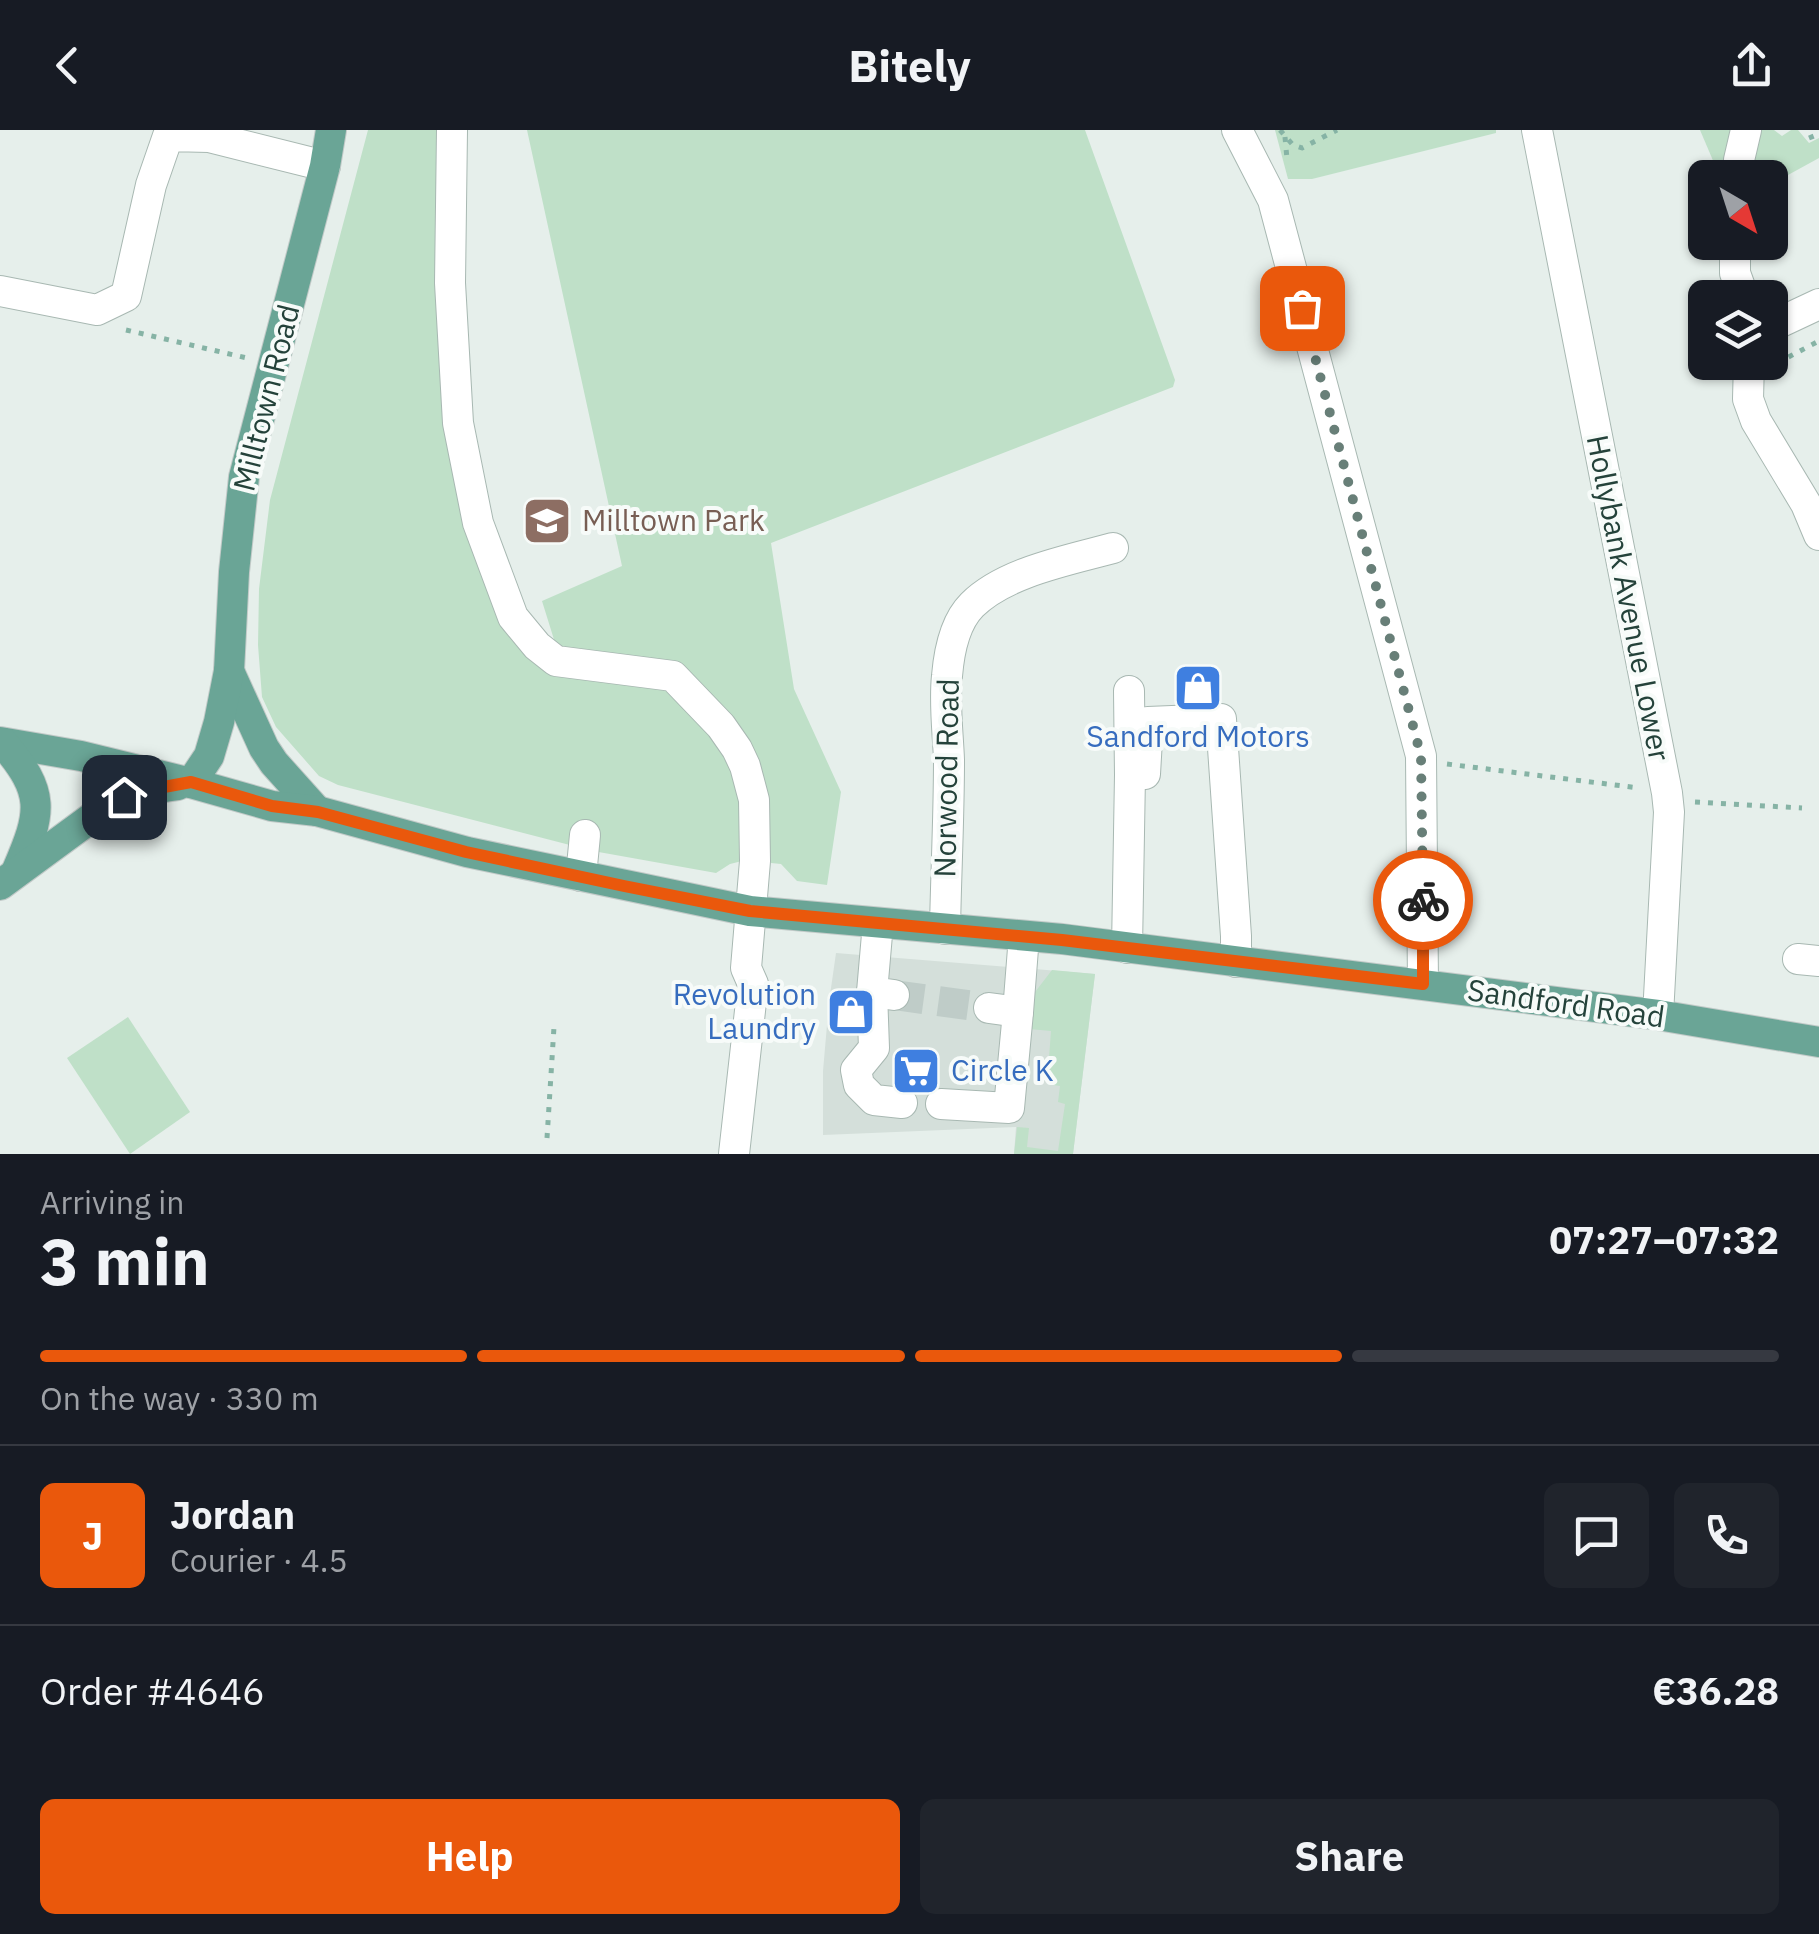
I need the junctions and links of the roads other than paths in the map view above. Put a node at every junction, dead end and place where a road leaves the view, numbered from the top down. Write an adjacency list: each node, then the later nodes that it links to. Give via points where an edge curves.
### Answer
1 (331, 130): 7 (main road, Milltown Road)
2 (452, 130): 24 (street, via 450,283 458,424 478,523 508,603 537,646 556,661 673,676 721,726 745,766 754,800)
3 (1237, 130): 30 (street, via 1273,200 1421,756)
4 (1537, 130): 31 (street, Hollybank Avenue Lower, via 1667,793)
5 (1746, 130): 6 (street)
6 (1739, 160)
7 (325, 166): 8 (street, via 209,137 168,136 126,296 97,310); 15 (main road, Milltown Road, via 244,477)
8 (0, 291)
9 (1819, 304): 10 (street)
10 (1788, 319)
11 (1748, 380): 12 (street, via 1752,410)
12 (1809, 487): 13 (street)
13 (1819, 534)
14 (1113, 548): 26 (street, Norwood Road, via 1000,584 961,618 946,678)
15 (229, 671): 19 (main road, Milltown Road, via 213,744); 20 (main road, via 264,748)
16 (1129, 691): 18 (street)
17 (2, 742): 19 (main road, Sandford Road); 23 (main road, via 34,788 36,816)
18 (1130, 776): 28 (street); 29 (street, via 1145,774 1148,722 1221,718)
19 (191, 782): 20 (main road, Sandford Road); 23 (main road, via 124,797)
20 (318, 812): 22 (main road, Sandford Road)
21 (585, 836): 22 (street)
22 (580, 876): 24 (main road, Sandford Road)
23 (8, 879)
24 (750, 911): 25 (main road, Sandford Road); 35 (street, via 746,968 752,984)
25 (878, 923): 26 (main road, Sandford Road); 33 (street, via 883,994 874,1048 856,1070 859,1085 874,1100)
26 (946, 930): 27 (main road, Sandford Road)
27 (1024, 936): 28 (main road, Sandford Road); 34 (street, via 1003,1010 1009,1108)
28 (1127, 948): 29 (main road, Sandford Road)
29 (1236, 962): 30 (main road, Sandford Road)
30 (1423, 984): 31 (main road, Sandford Road)
31 (1658, 1016): 32 (main road, Sandford Road)
32 (1819, 1042)
33 (902, 1102)
34 (941, 1104)
35 (734, 1154)

